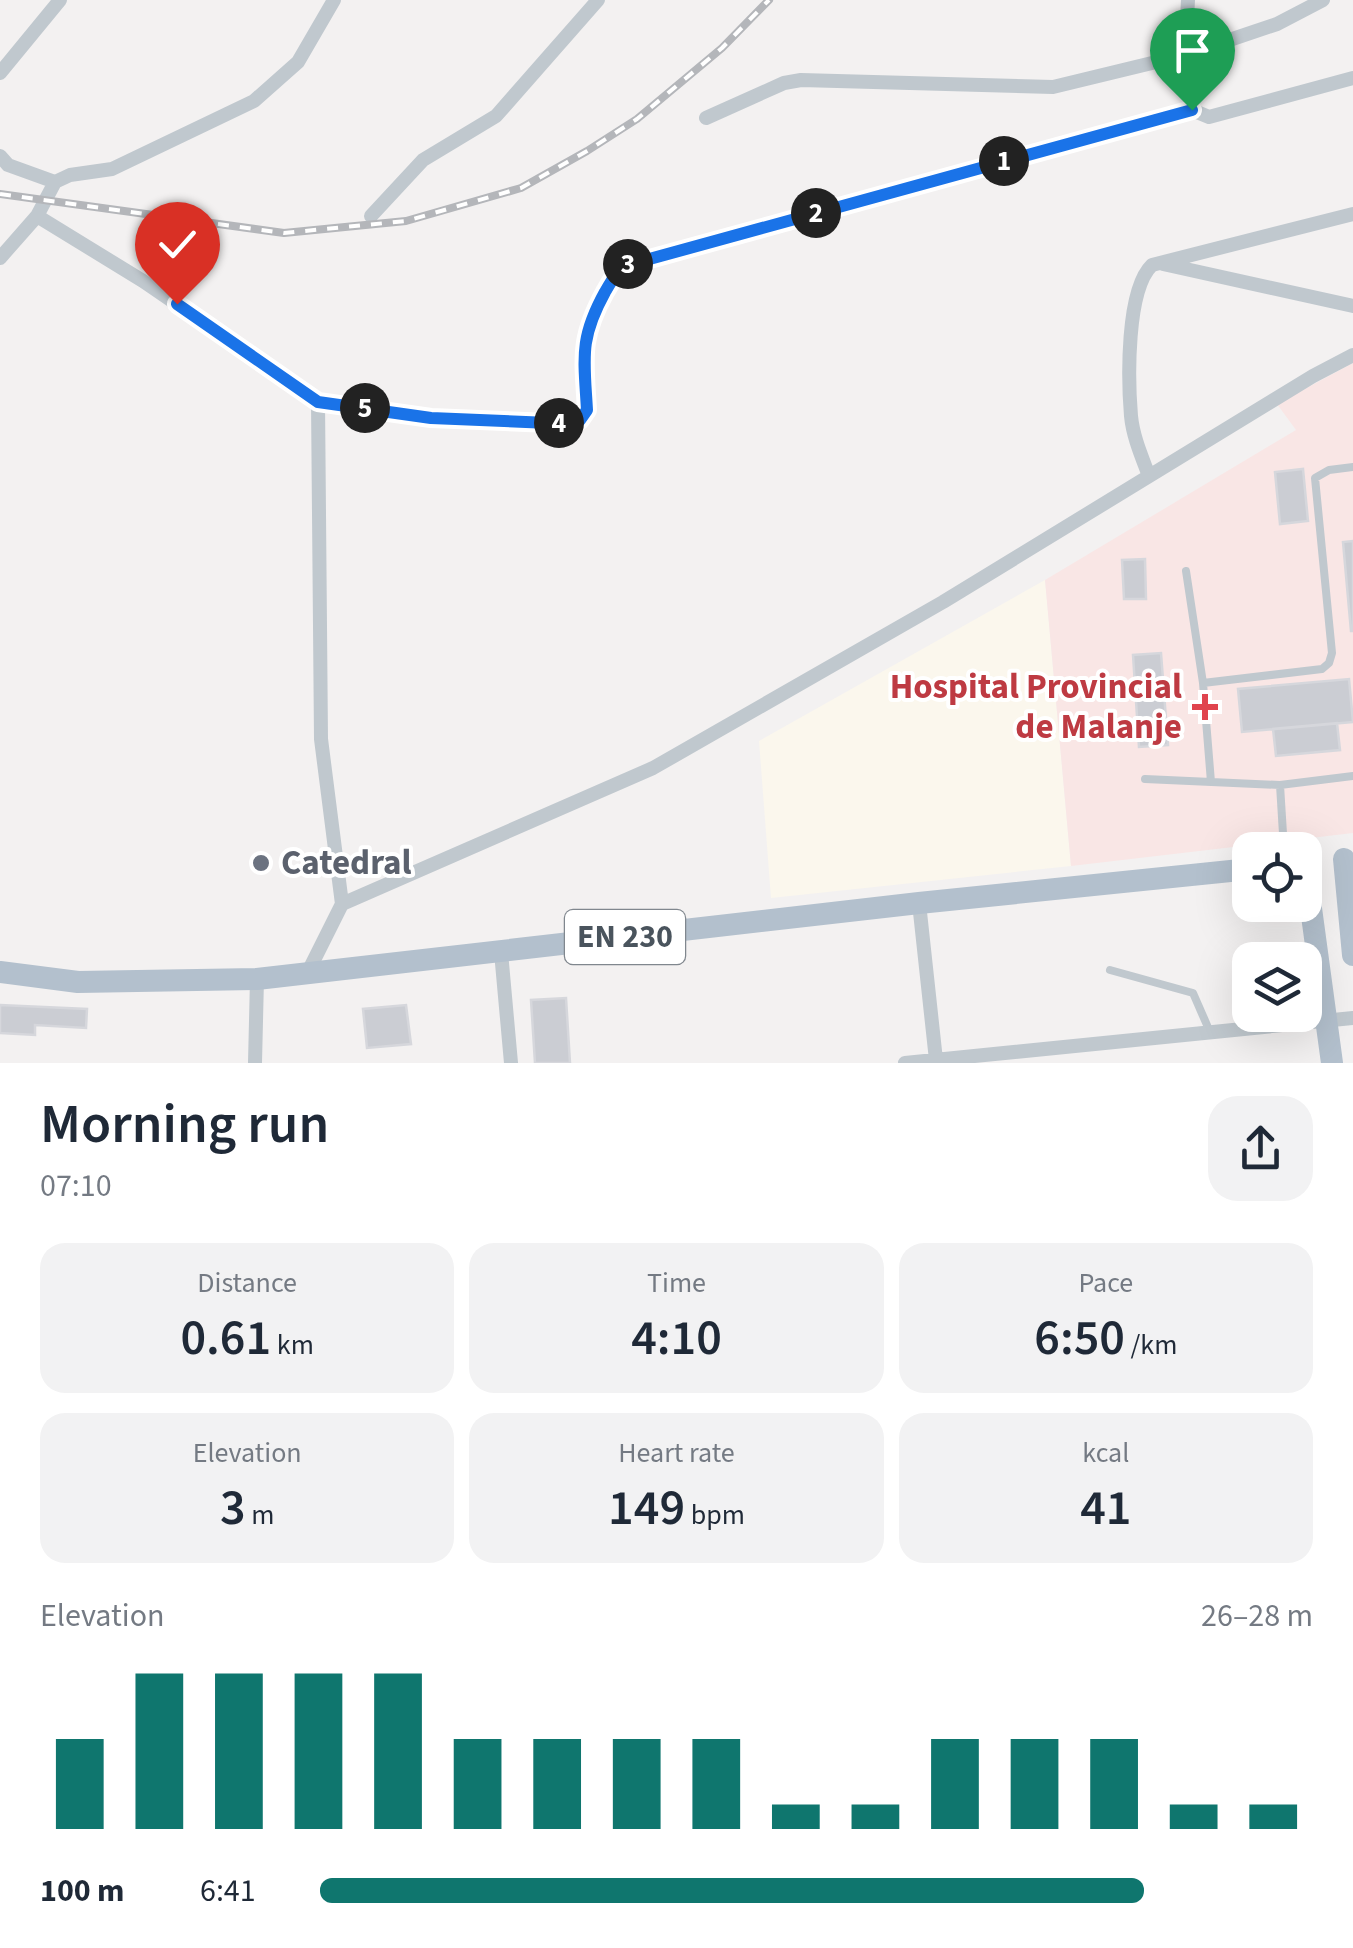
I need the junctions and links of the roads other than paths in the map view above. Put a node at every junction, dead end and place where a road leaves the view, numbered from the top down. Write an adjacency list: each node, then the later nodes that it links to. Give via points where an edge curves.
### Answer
1 (60, 0): 7 (street)
2 (334, 0): 12 (street, via 298,62 254,102 112,169)
3 (598, 0): 15 (street, via 496,116 423,160)
4 (1188, 0): 6 (street)
5 (1323, 0): 6 (street, via 1277,24)
6 (1185, 55): 9 (street); 10 (street, via 1053,86 801,80)
7 (0, 73)
8 (1353, 78): 9 (street, via 1209,118)
9 (1192, 110): 20 (street, via 624,266 589,320 587,410 573,424 431,418)
10 (706, 118)
11 (0, 156): 12 (street)
12 (55, 182): 14 (street)
13 (1353, 214): 17 (street)
14 (36, 216): 16 (street); 20 (street)
15 (371, 216)
16 (0, 258)
17 (1162, 264): 18 (street); 22 (street, via 1142,274 1132,323 1131,416)
18 (1353, 306)
19 (1353, 354): 22 (street)
20 (318, 402): 34 (street, via 321,738)
21 (1353, 467): 24 (lane, via 1315,478 1329,663)
22 (1149, 476): 34 (street, via 653,768)
23 (1186, 572): 24 (lane)
24 (1203, 683): 27 (lane)
25 (1353, 776): 28 (lane)
26 (1145, 779): 27 (lane)
27 (1211, 782): 28 (lane)
28 (1280, 785): 29 (lane)
29 (1283, 832)
30 (1348, 859): 31 (main road); 37 (main road)
31 (1322, 862)
32 (1232, 871): 33 (main road, EN 230)
33 (919, 903): 36 (main road, EN 230); 45 (street)
34 (342, 904): 40 (street)
35 (1312, 922): 43 (main road)
36 (501, 952): 40 (main road, EN 230); 47 (street)
37 (1353, 955)
38 (1110, 970): 44 (lane, via 1194,994)
39 (0, 972): 41 (main road, EN 230, via 78,982)
40 (307, 975): 41 (main road, EN 230)
41 (257, 979): 46 (street)
42 (1353, 1018): 43 (street)
43 (1324, 1020): 44 (street); 49 (main road)
44 (1210, 1032): 45 (street)
45 (936, 1060): 48 (street)
46 (255, 1063)
47 (511, 1063)
48 (905, 1063)
49 (1332, 1063)

